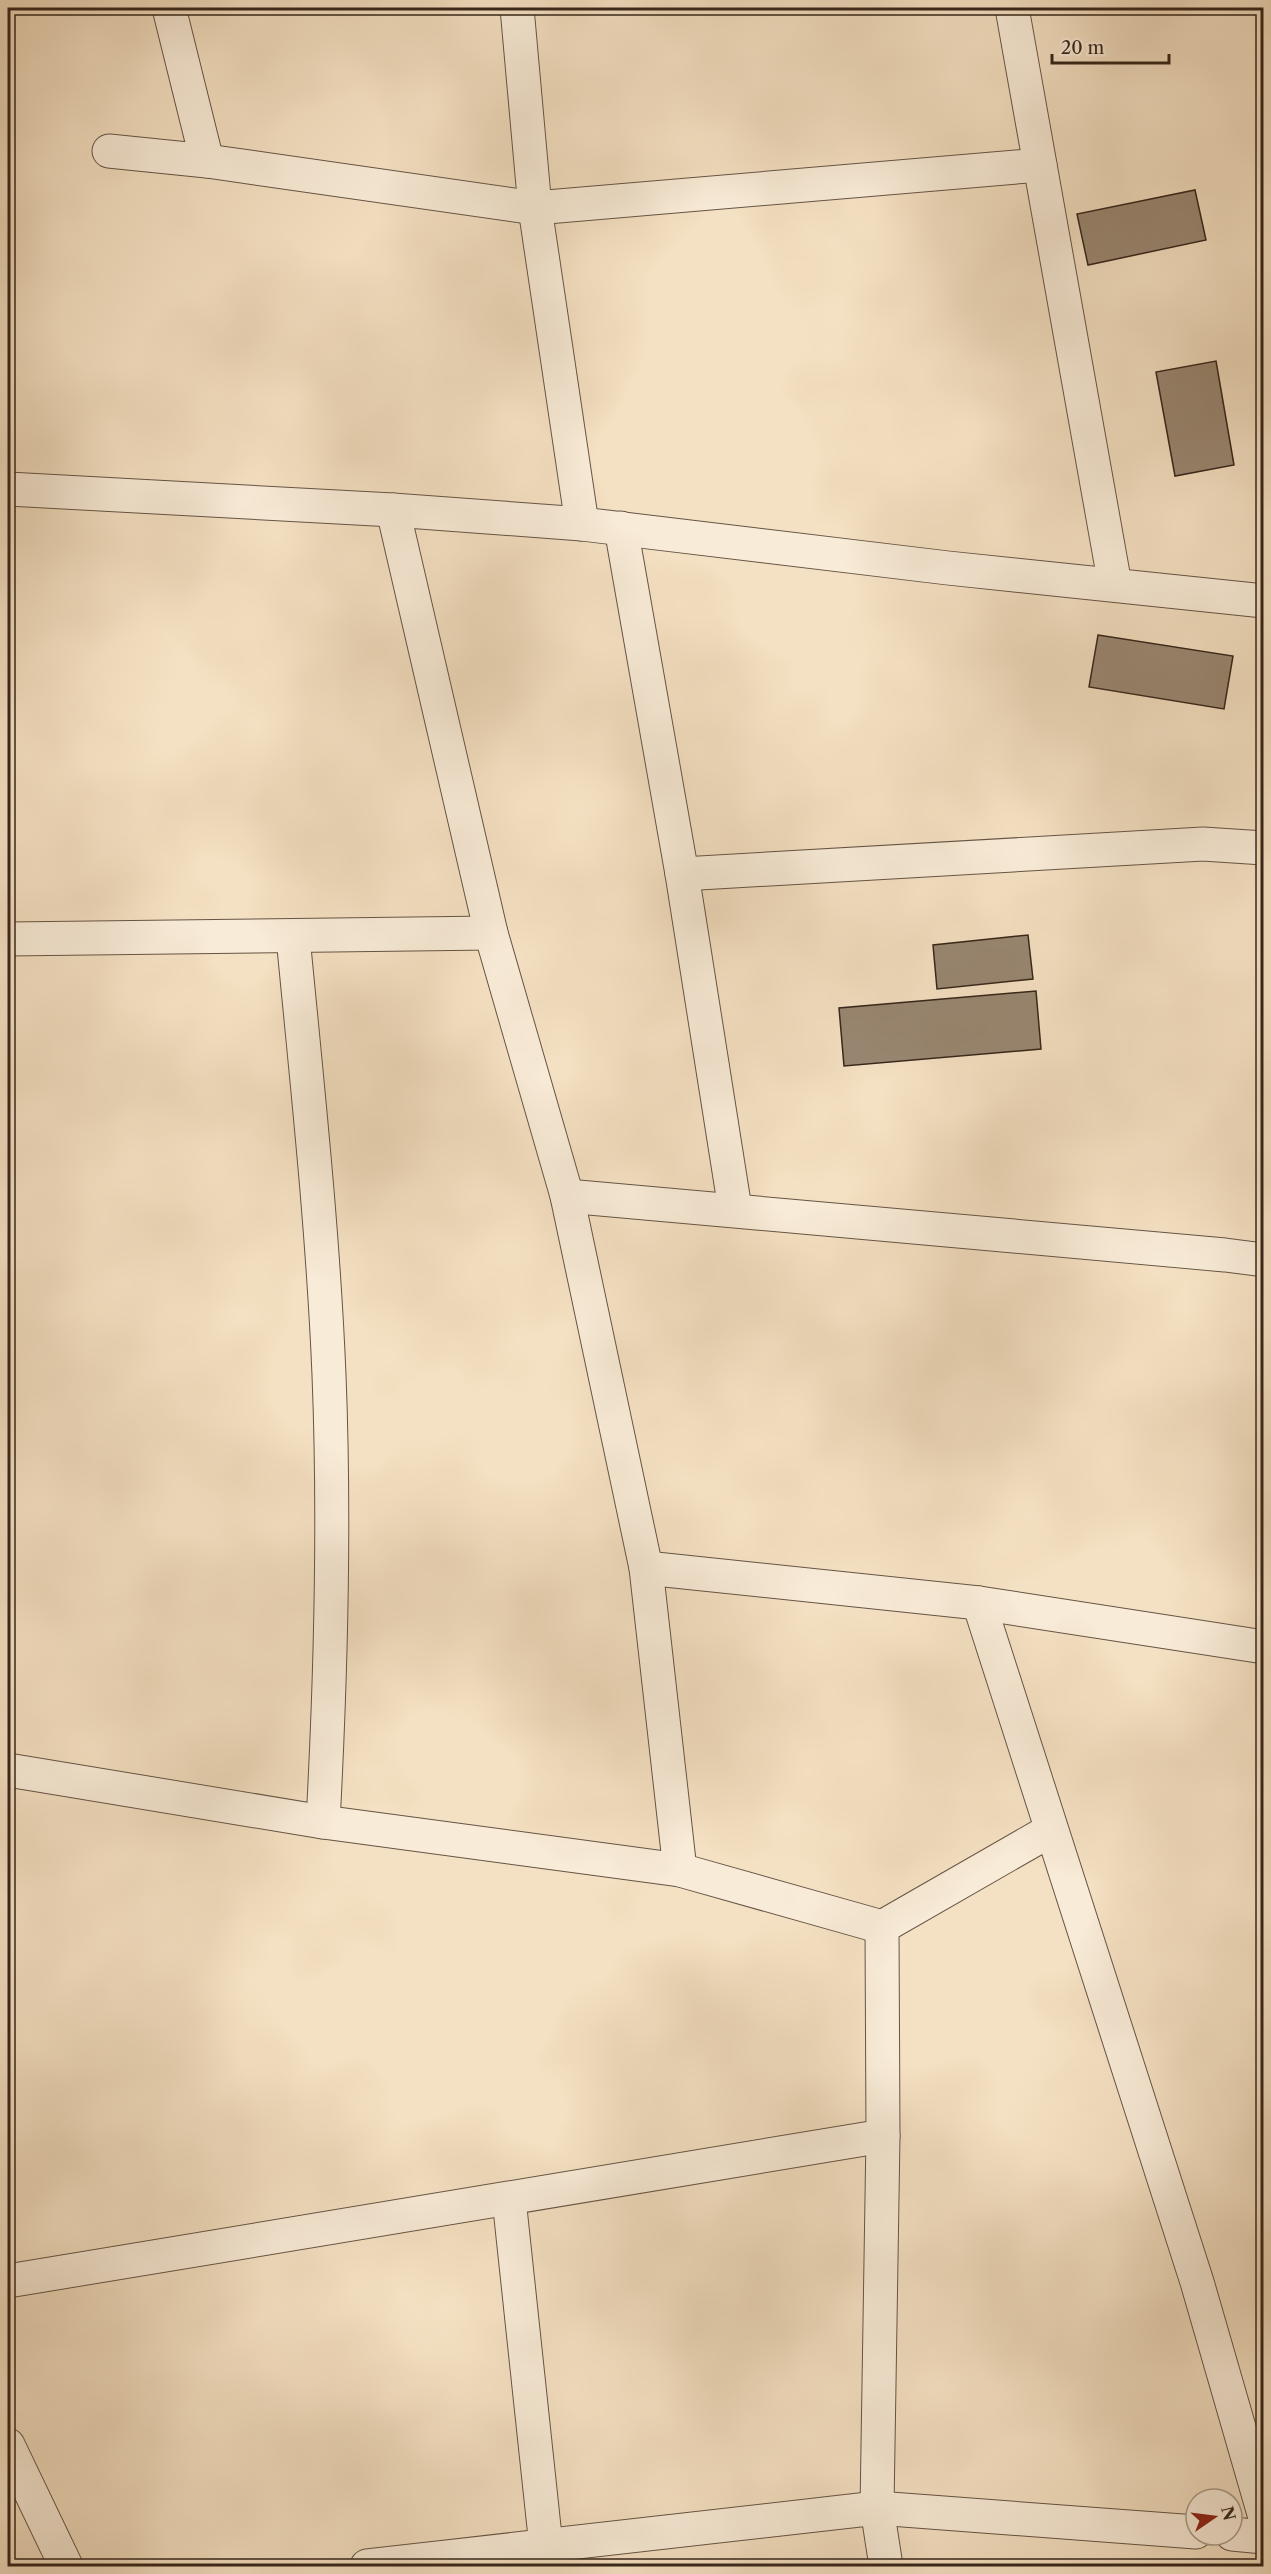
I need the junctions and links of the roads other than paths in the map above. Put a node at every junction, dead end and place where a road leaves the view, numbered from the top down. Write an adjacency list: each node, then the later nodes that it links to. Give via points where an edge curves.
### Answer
1 (169, 8): 5 (street)
2 (517, 8): 7 (street)
3 (1012, 8): 6 (street)
4 (109, 151): 5 (street)
5 (207, 161): 7 (street)
6 (1040, 165): 7 (street); 12 (street)
7 (535, 208): 10 (street)
8 (8, 489): 9 (street)
9 (393, 510): 10 (street); 16 (street)
10 (582, 524): 11 (street)
11 (621, 528): 12 (street); 15 (street)
12 (1115, 585): 13 (street)
13 (1263, 601)
14 (1263, 848): 15 (street, via 1203,844)
15 (682, 874): 20 (street)
16 (491, 933): 17 (street); 19 (street)
17 (293, 938): 18 (street); 26 (street, via 320,1227 333,1493)
18 (8, 939)
19 (567, 1196): 20 (street); 22 (street)
20 (735, 1209): 21 (street)
21 (1263, 1260)
22 (646, 1568): 23 (street); 28 (street)
23 (979, 1603): 24 (street); 27 (street)
24 (1263, 1647)
25 (8, 1770): 26 (street)
26 (323, 1822): 28 (street)
27 (1051, 1830): 29 (street); 35 (street, via 1197,2282)
28 (680, 1870): 29 (street)
29 (882, 1927): 30 (street)
30 (883, 2136): 31 (street); 34 (street)
31 (509, 2199): 32 (street); 39 (street)
32 (8, 2281)
33 (8, 2445): 40 (street)
34 (877, 2508): 36 (street); 39 (street); 42 (street)
35 (1263, 2514)
36 (1184, 2531)
37 (1244, 2535): 38 (street)
38 (1263, 2537)
39 (546, 2546): 41 (street)
40 (66, 2566)
41 (367, 2566)
42 (886, 2566)

